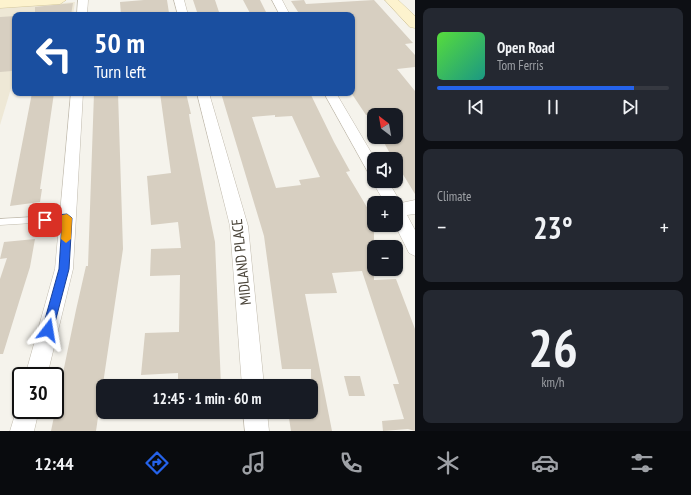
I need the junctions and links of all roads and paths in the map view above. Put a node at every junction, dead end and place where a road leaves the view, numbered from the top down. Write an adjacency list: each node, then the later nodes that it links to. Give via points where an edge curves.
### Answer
1 (60, 0): 6 (street)
2 (83, 0): 7 (street)
3 (179, 0): 8 (street)
4 (277, 0): 9 (street)
5 (391, 0): 10 (street)
6 (0, 4)
7 (82, 12)
8 (182, 12)
9 (283, 12)
10 (415, 24)
11 (77, 96): 17 (street)
12 (205, 96): 22 (street, MIDLAND PLACE, via 239,226)
13 (332, 96): 14 (street)
14 (367, 158)
15 (403, 207): 16 (street)
16 (415, 207)
17 (67, 218): 18 (lane); 21 (street, via 64,269)
18 (0, 222)
19 (403, 223): 20 (street)
20 (415, 248)
21 (38, 367)
22 (252, 379)
23 (25, 419): 25 (street)
24 (256, 419): 26 (street)
25 (22, 431)
26 (257, 431)

